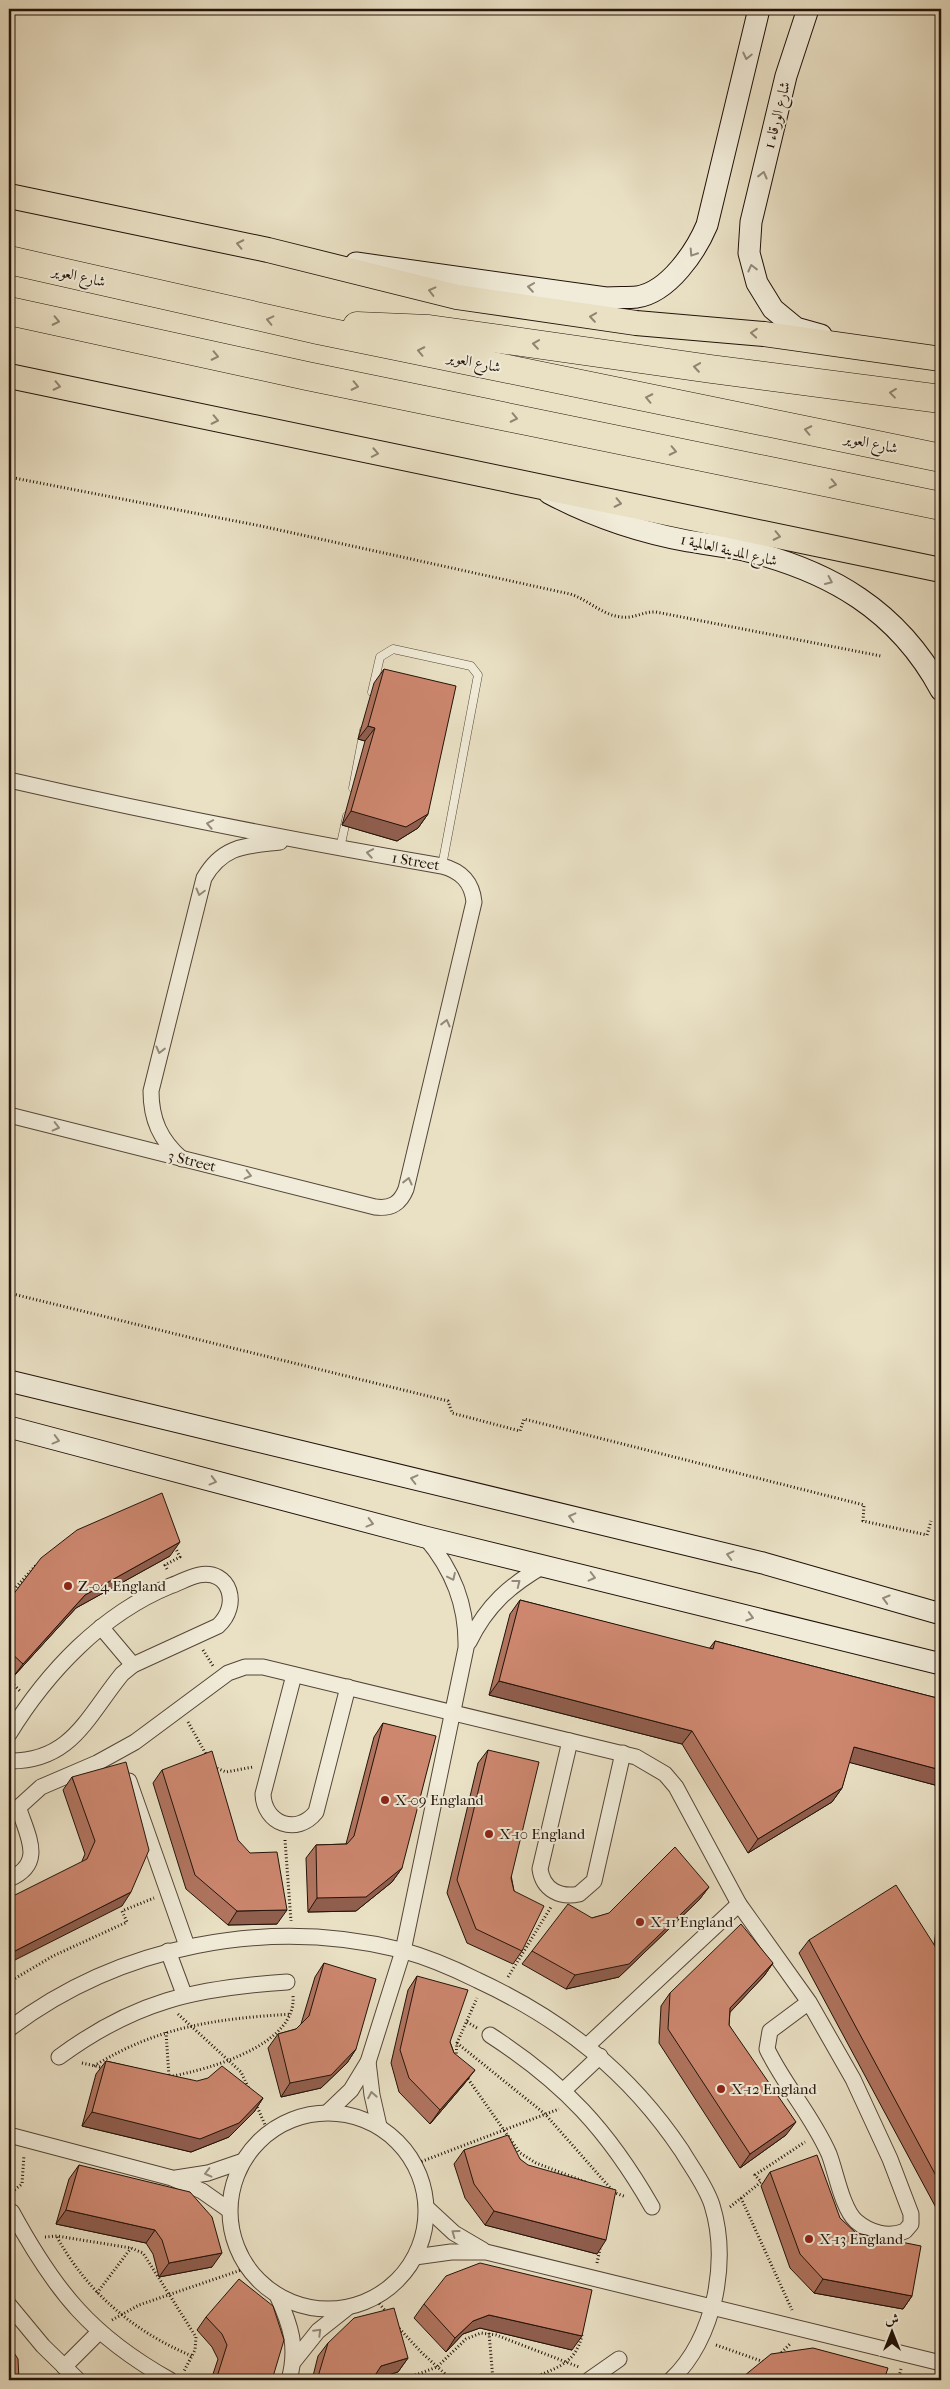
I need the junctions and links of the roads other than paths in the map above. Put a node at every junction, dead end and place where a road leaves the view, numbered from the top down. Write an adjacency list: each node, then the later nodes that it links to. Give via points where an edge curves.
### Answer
1 (759, 9): 4 (street, one-way to 4, via 701,240 669,280 639,297 606,298)
2 (808, 9): 8 (street, شارع الورقاء 1, one-way to 2, via 796,328 773,309 760,289 749,253 751,222 786,76)
3 (9, 196): 4 (main road, one-way to 3)
4 (268, 250): 8 (main road, one-way to 4, via 764,334 636,323 457,297)
5 (9, 260): 7 (highway, شارع العوير, one-way to 5)
6 (9, 311): 14 (highway, one-way to 14, via 307,376)
7 (318, 330): 11 (highway, one-way to 7, via 429,329 373,326); 12 (highway, شارع العوير, one-way to 7)
8 (870, 348): 9 (main road)
9 (941, 359)
10 (9, 376): 13 (main road, one-way to 13)
11 (941, 399)
12 (941, 458)
13 (536, 486): 15 (main road, one-way to 15); 16 (street, شارع المدينة العالمية 1, one-way to 16, via 584,510 636,529 751,552 830,581 866,602 898,629 916,649)
14 (941, 506)
15 (941, 570)
16 (941, 690)
17 (371, 699): 24 (lane, via 379,662 388,650 471,666 477,671 478,683)
18 (367, 718): 20 (lane)
19 (9, 780): 22 (street, 1 Street, one-way to 19)
20 (352, 792)
21 (348, 811): 23 (lane)
22 (294, 840): 23 (street, 1 Street); 26 (street, one-way to 26, via 230,850 219,858 204,878 151,1091 157,1129)
23 (340, 848): 24 (street, 1 Street, one-way to 23)
24 (442, 866): 27 (street, 1 Street, one-way to 24, via 395,1205 406,1189 472,913 473,892 468,882 461,874)
25 (9, 1115): 26 (street, 3 Street, one-way to 26)
26 (182, 1159): 27 (street, 3 Street, one-way to 27)
27 (375, 1208)
28 (9, 1381): 32 (street, one-way to 28, via 763,1563)
29 (9, 1427): 30 (street, one-way to 30)
30 (425, 1537): 31 (street); 34 (street, one-way to 34, via 445,1563 459,1592 467,1623)
31 (545, 1565): 34 (street, one-way to 31, via 479,1621 493,1604 526,1576); 35 (street, one-way to 35)
32 (939, 1613)
33 (101, 1627): 37 (street); 37 (street, via 143,1599 200,1575 211,1575 228,1588 231,1609 218,1626); 42 (street, via 53,1675)
34 (466, 1648): 41 (street)
35 (895, 1652): 36 (street); 38 (street)
36 (941, 1664)
37 (133, 1665): 45 (street, via 122,1674 63,1747 38,1759)
38 (941, 1673)
39 (294, 1675): 40 (street); 40 (street, via 263,1794 271,1817 284,1824 299,1825 316,1812); 46 (street, via 254,1666 236,1670 181,1709)
40 (348, 1687): 41 (street)
41 (452, 1712): 43 (street); 52 (street)
42 (9, 1734)
43 (570, 1741): 44 (street); 44 (street, via 540,1869 548,1887 559,1894 579,1894 594,1880)
44 (623, 1753): 49 (street, via 651,1764 676,1786)
45 (9, 1761)
46 (122, 1761): 47 (street, via 41,1787); 50 (street)
47 (14, 1812): 48 (street, via 32,1849 32,1857 25,1870)
48 (9, 1879)
49 (739, 1904): 55 (street); 58 (street)
50 (187, 1946): 51 (street); 52 (street, via 222,1940 292,1937)
51 (168, 1951): 54 (street); 56 (street, via 86,1981 43,2004)
52 (403, 1951): 58 (street, via 500,1990); 61 (street)
53 (287, 1982): 54 (street, via 230,1986)
54 (184, 1994): 60 (street, via 109,2024)
55 (809, 2002): 55 (street, via 873,2118 911,2214 909,2228 896,2235 887,2235 856,2220 819,2133 770,2055 766,2043 770,2032)
56 (9, 2029)
57 (490, 2035): 62 (street, via 523,2056)
58 (588, 2045): 59 (street)
59 (600, 2056): 62 (street); 76 (street, via 651,2110 711,2201 716,2218 718,2269)
60 (59, 2057)
61 (368, 2062): 63 (street, via 350,2090); 64 (street, one-way to 61)
62 (564, 2090): 68 (street, via 614,2147)
63 (328, 2112): 64 (street, via 355,2116); 66 (street, via 287,2121 268,2132)
64 (379, 2126): 69 (street, via 400,2143 415,2164 424,2186)
65 (9, 2135): 67 (street)
66 (243, 2160): 67 (street, one-way to 67, via 208,2173); 70 (street, via 233,2184)
67 (172, 2178): 70 (street, via 202,2191)
68 (652, 2207)
69 (427, 2208): 72 (street, one-way to 69, via 454,2233); 73 (street, via 424,2234)
70 (229, 2210): 74 (street, via 237,2250 261,2283)
71 (12, 2212): 78 (street, via 59,2287)
72 (486, 2252): 73 (street); 76 (street)
73 (415, 2257): 77 (street, via 398,2281 375,2298)
74 (277, 2295): 77 (street, via 299,2306 323,2310); 80 (street, via 289,2327)
75 (9, 2305): 82 (street)
76 (712, 2307): 81 (street); 87 (street, via 700,2340)
77 (347, 2308): 80 (street, one-way to 77, via 318,2331)
78 (99, 2332): 82 (street); 85 (street)
79 (619, 2359): 83 (street)
80 (294, 2360): 86 (street)
81 (941, 2363)
82 (64, 2367): 84 (street)
83 (594, 2377)
84 (77, 2380)
85 (170, 2380)
86 (289, 2380)
87 (671, 2380)

